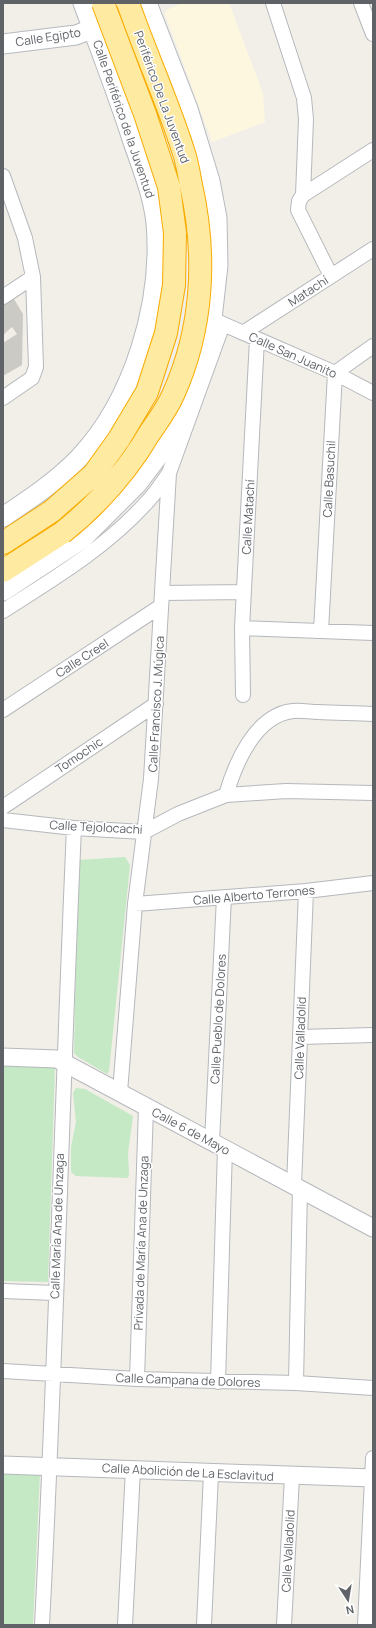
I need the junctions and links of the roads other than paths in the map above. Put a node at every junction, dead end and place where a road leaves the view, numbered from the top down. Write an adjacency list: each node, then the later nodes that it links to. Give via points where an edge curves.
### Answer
1 (83, 3): 7 (main road, Calle Periférico de la Juventud)
2 (103, 3): 28 (highway, Periférico De La Juventud, bridge, via 145,114 169,187 175,233 174,285 166,333 147,392 94,474 52,511)
3 (128, 3): 29 (highway, Periférico De La Juventud, bridge, via 184,151 196,204 201,244 199,303 191,346 173,396 115,484 62,533)
4 (273, 3): 14 (street, via 304,98 306,119)
5 (361, 3): 8 (street)
6 (151, 4): 7 (main road, Calle Egipto); 10 (main road)
7 (93, 29): 9 (main road, Calle Egipto, via 76,34); 11 (main road, Calle Periférico de la Juventud)
8 (373, 34)
9 (3, 44)
10 (171, 66): 11 (main road, via 153,65 136,69); 19 (main road, via 188,109 210,181 218,218)
11 (114, 84): 27 (main road, Calle Periférico de la Juventud, via 150,190 156,223 153,303 142,346 119,400 104,426 79,458 42,491)
12 (373, 150): 14 (street)
13 (3, 176): 16 (street, via 25,238)
14 (303, 195): 17 (street, via 298,210)
15 (373, 249): 17 (street, Matachí)
16 (32, 276): 18 (street); 25 (street, via 35,373 27,383)
17 (331, 276): 20 (street, Matachí)
18 (3, 297)
19 (217, 322): 20 (street, Calle San Juanito); 26 (street, Calle Francisco J. Múgica); 30 (main road, via 188,398 165,447 137,484 82,539)
20 (243, 333): 21 (street, Calle San Juanito)
21 (257, 339): 23 (street, Calle San Juanito); 31 (street, Calle Matachí)
22 (373, 346): 23 (street)
23 (335, 373): 24 (street, Calle San Juanito); 35 (street, Calle Basuchil)
24 (373, 393)
25 (3, 398)
26 (170, 473): 32 (street, Calle Francisco J. Múgica); 33 (street, via 148,502 98,547)
27 (3, 517)
28 (3, 543)
29 (3, 571)
30 (3, 591)
31 (244, 592): 32 (street); 34 (street, Calle Matachí)
32 (162, 600): 38 (street, Calle Francisco J. Múgica); 39 (street, Calle Creel)
33 (3, 611)
34 (242, 628): 35 (street); 37 (street, Calle Matachí)
35 (321, 631): 36 (street)
36 (373, 632)
37 (243, 696)
38 (156, 704): 43 (street, Tomochic); 46 (street, Calle Francisco J. Múgica, via 151,779)
39 (3, 710)
40 (373, 714): 42 (street, via 293,711 278,716 250,740 234,769)
41 (373, 793): 42 (street, Calle Tejolocachi, via 286,791)
42 (226, 795): 46 (street, Calle Tejolocachi, via 178,814)
43 (3, 807)
44 (3, 820): 45 (street, Calle Tejolocachi)
45 (74, 828): 46 (street, Calle Tejolocachi); 54 (street, Calle María Ana de Unzaga)
46 (144, 832): 50 (street, Calle Francisco J. Múgica)
47 (373, 883): 48 (street, Calle Alberto Terrones)
48 (306, 891): 49 (street, Calle Alberto Terrones); 52 (street, Calle Valladolid)
49 (224, 897): 50 (street, Calle Alberto Terrones); 57 (street, Calle Pueblo de Dolores)
50 (136, 904): 55 (street, Calle Francisco J. Múgica)
51 (373, 1035): 52 (street)
52 (300, 1038): 58 (street, Calle Valladolid)
53 (3, 1057): 54 (street, Calle 6 de Mayo, via 57,1059)
54 (63, 1062): 55 (street, Calle 6 de Mayo); 61 (street, Calle María Ana de Unzaga)
55 (120, 1092): 56 (street, Calle 6 de Mayo)
56 (146, 1107): 57 (street, Calle 6 de Mayo); 64 (street, Privada de María Ana de Unzaga)
57 (219, 1145): 58 (street, Calle 6 de Mayo); 65 (street, Calle Pueblo de Dolores)
58 (297, 1187): 59 (street, Calle 6 de Mayo); 66 (street, Calle Valladolid)
59 (373, 1228)
60 (3, 1291): 61 (street)
61 (55, 1293): 63 (street, Calle María Ana de Unzaga)
62 (3, 1371): 63 (street, Calle Campana de Dolores)
63 (52, 1373): 64 (street, Calle Campana de Dolores); 70 (street, Calle María Ana de Unzaga)
64 (136, 1379): 65 (street, Calle Campana de Dolores)
65 (218, 1382): 66 (street, Calle Campana de Dolores)
66 (296, 1383): 67 (street, Calle Campana de Dolores)
67 (373, 1388)
68 (373, 1458): 74 (street)
69 (3, 1465): 70 (street, Calle Abolición de La Esclavitud)
70 (50, 1466): 71 (street, Calle Abolición de La Esclavitud); 75 (street, Calle María Ana de Unzaga)
71 (133, 1469): 72 (street, Calle Abolición de La Esclavitud); 76 (street)
72 (212, 1474): 73 (street, Calle Abolición de La Esclavitud); 77 (street)
73 (292, 1477): 74 (street, Calle Abolición de La Esclavitud); 78 (street, Calle Valladolid)
74 (372, 1478): 79 (street)
75 (42, 1625)
76 (125, 1625)
77 (204, 1625)
78 (284, 1625)
79 (365, 1625)

